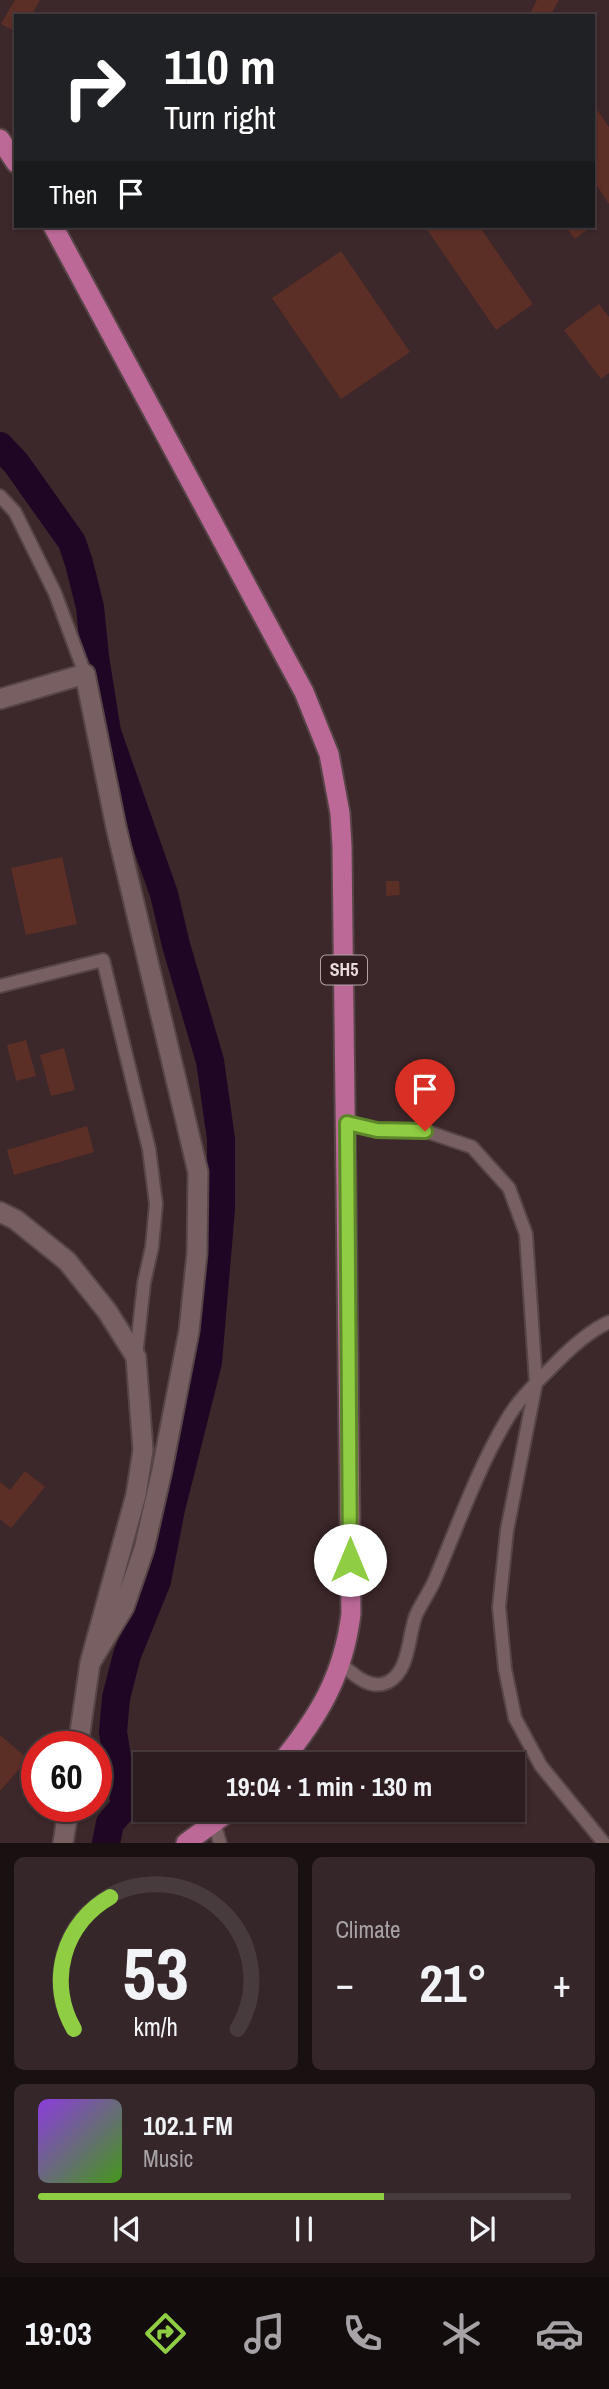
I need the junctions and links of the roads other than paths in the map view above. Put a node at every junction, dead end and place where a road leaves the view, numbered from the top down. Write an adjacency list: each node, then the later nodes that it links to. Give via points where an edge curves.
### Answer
1 (0, 139): 2 (main road)
2 (14, 160)
3 (53, 228): 8 (main road, SH5, via 304,692 329,754 342,846)
4 (0, 496): 5 (lane, via 15,512 55,593)
5 (85, 674): 6 (street); 13 (street, via 116,827 198,1172 197,1253 189,1331 162,1470 144,1549 124,1608)
6 (0, 699)
7 (0, 986): 11 (lane, via 103,960 149,1149 156,1204)
8 (347, 1123): 12 (lane, via 377,1130 425,1131 472,1147 509,1188 526,1234); 14 (main road, SH5, via 351,1614)
9 (0, 1212): 11 (street, via 67,1261)
10 (609, 1321): 12 (lane, via 566,1352)
11 (136, 1357): 13 (street, via 143,1450 136,1495)
12 (536, 1383): 14 (lane, via 506,1419 475,1483 435,1581 415,1617 398,1673 387,1683 374,1685 359,1680); 22 (lane, via 507,1530 499,1607 505,1669 515,1718 541,1766)
13 (90, 1663): 15 (street)
14 (341, 1664): 16 (main road, SH5, via 321,1710)
15 (80, 1731)
16 (289, 1752)
17 (67, 1822): 19 (street)
18 (214, 1823): 20 (main road); 21 (lane)
19 (64, 1843)
20 (186, 1843)
21 (220, 1843)
22 (604, 1843)

